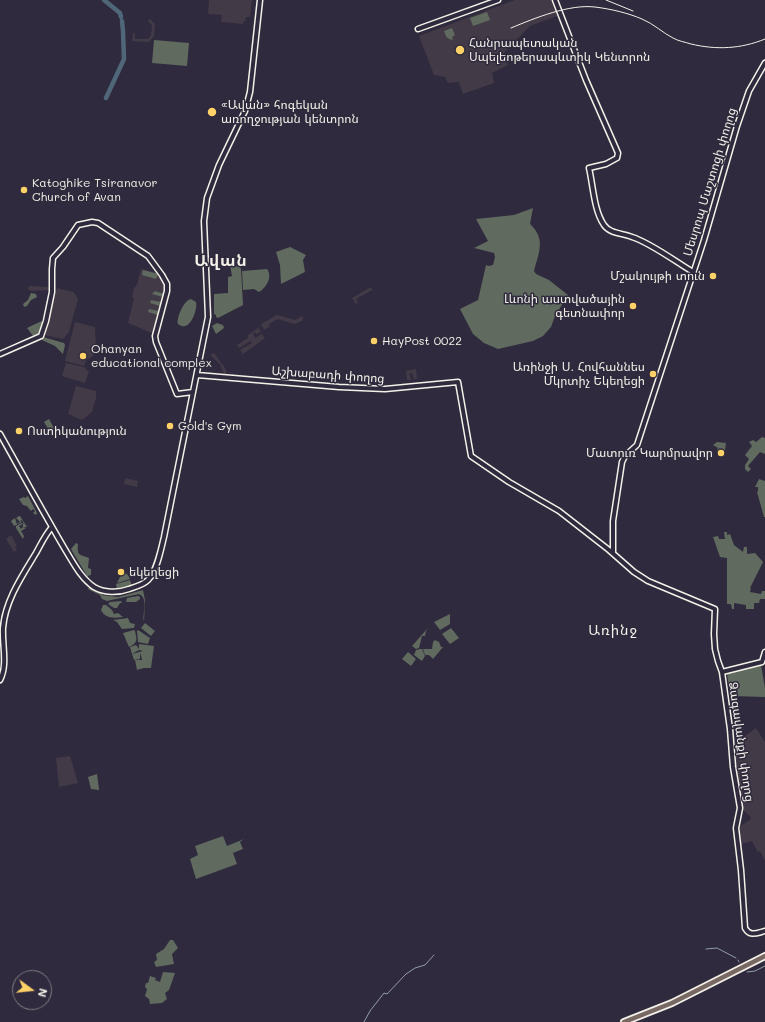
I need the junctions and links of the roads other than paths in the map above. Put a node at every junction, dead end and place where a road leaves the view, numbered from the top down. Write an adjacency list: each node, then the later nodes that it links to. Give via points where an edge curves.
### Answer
1 (260, 0): 8 (street, via 250,92 245,111 219,165 207,198 204,221 208,317)
2 (498, 0): 4 (street)
3 (555, 0): 6 (street, via 618,153 616,158 606,164 589,168 596,208 604,225 615,233 633,237)
4 (418, 29)
5 (765, 63): 6 (street, Մեսրոպ Մաշտոցի փողոց, via 749,91)
6 (693, 272): 12 (street, Մեսրոպ Մաշտոցի փողոց, via 636,447 622,462 613,521)
7 (0, 354): 9 (street, via 41,336 52,292 53,258 78,225 95,222 148,256 162,275 167,284 167,291 155,336 156,342 177,394)
8 (197, 375): 9 (street); 12 (street, Աշխաբադի փողոց, via 385,389 458,382 470,456 559,511)
9 (193, 392): 11 (street, via 162,548 149,579 125,591 110,592 95,588 74,564)
10 (0, 434): 11 (street)
11 (52, 527): 15 (street, via 6,611 2,642 4,666)
12 (613, 553): 14 (street, Ձագավանքի փողոց, via 648,581 715,609 715,649)
13 (765, 652): 14 (street, via 762,662)
14 (722, 672): 16 (street, Ձագավանքի փողոց, via 740,808 736,828 745,928 752,934)
15 (0, 680)
16 (765, 931)
17 (765, 956): 18 (main road, via 672,1002)
18 (624, 1022)

